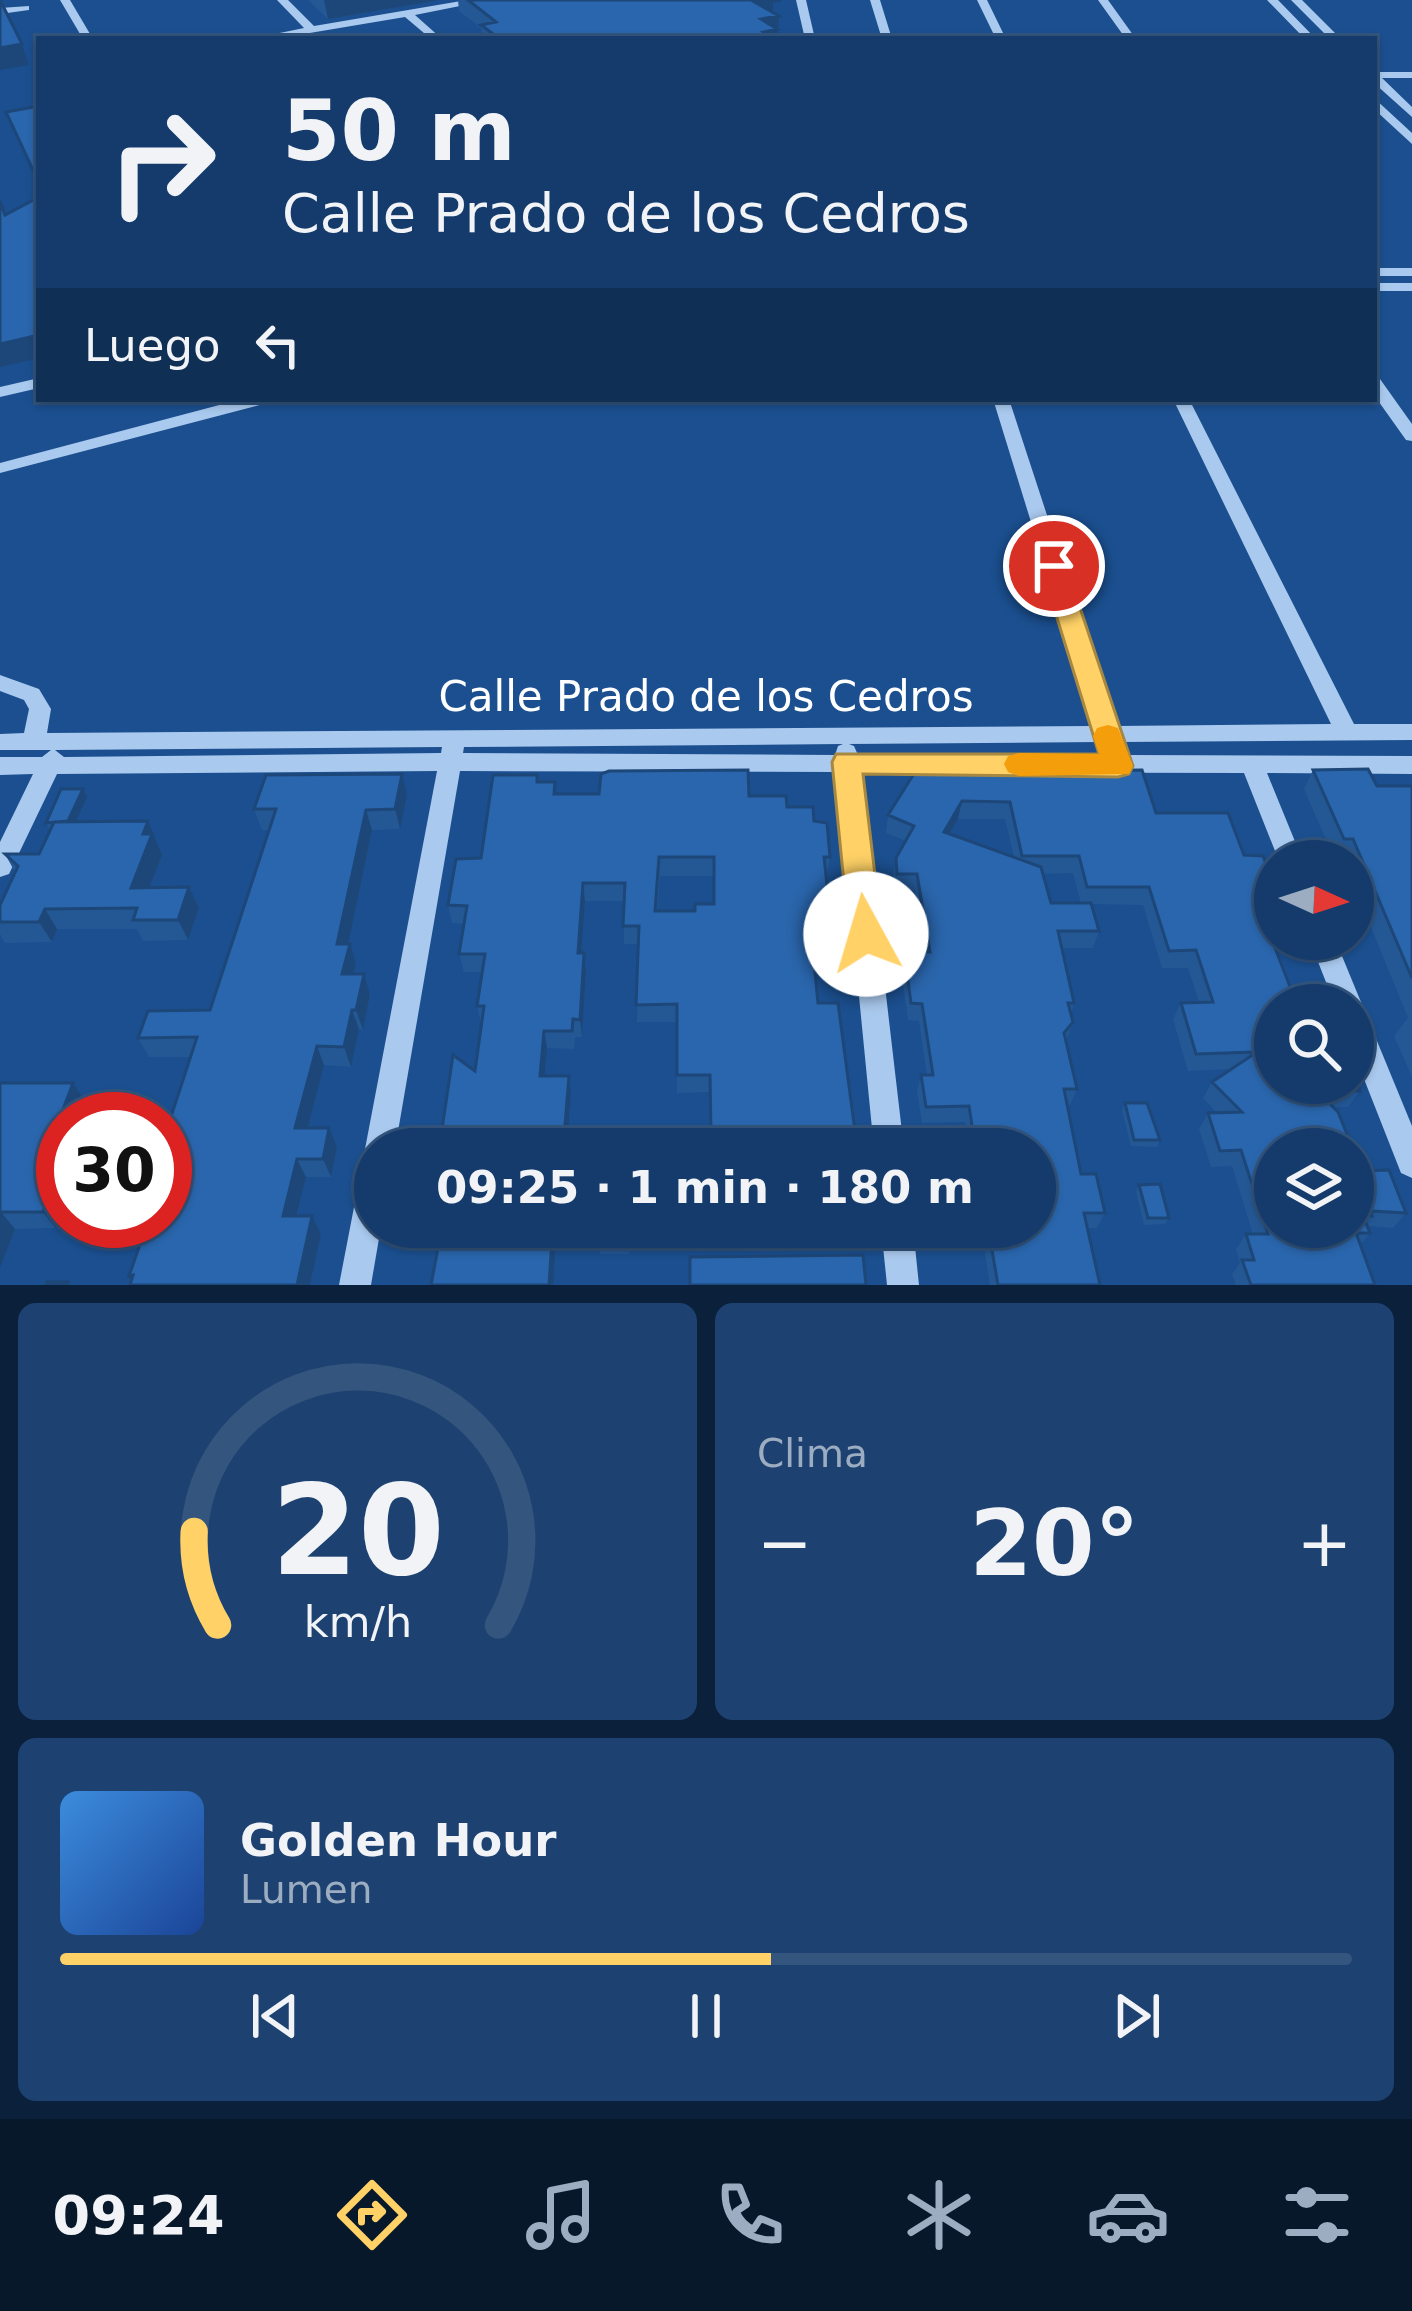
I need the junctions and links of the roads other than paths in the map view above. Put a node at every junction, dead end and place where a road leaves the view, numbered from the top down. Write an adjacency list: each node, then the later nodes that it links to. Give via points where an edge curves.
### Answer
1 (65, 0): 14 (street)
2 (282, 0): 13 (street)
3 (485, 0): 12 (street)
4 (801, 0): 17 (street)
5 (875, 0): 18 (street)
6 (982, 0): 19 (street)
7 (1103, 0): 20 (street)
8 (1272, 0): 21 (street)
9 (1296, 0): 22 (street)
10 (25, 8): 11 (street)
11 (0, 11)
12 (407, 13): 13 (street); 16 (street)
13 (311, 29): 15 (street)
14 (86, 36)
15 (272, 36)
16 (434, 36)
17 (809, 36)
18 (886, 36)
19 (1000, 36)
20 (1129, 36)
21 (1308, 36)
22 (1333, 36)
23 (1412, 75): 24 (street)
24 (1377, 76)
25 (1377, 79): 27 (street)
26 (1377, 105): 28 (street)
27 (1412, 113)
28 (1412, 140)
29 (1377, 272): 30 (street)
30 (1412, 272)
31 (1377, 287): 32 (street)
32 (1412, 287)
33 (36, 384): 35 (street)
34 (1377, 386): 39 (street)
35 (0, 392)
36 (251, 402): 40 (street)
37 (1002, 402): 42 (street)
38 (1182, 402): 43 (street)
39 (1412, 436)
40 (0, 468)
41 (0, 683): 48 (street, via 37,695 42,712)
42 (1106, 732): 43 (street, Calle Prado de los Cedros); 45 (street, Calle Prado de los Cedros); 55 (street)
43 (1347, 733): 44 (street, Calle Prado de los Cedros)
44 (1412, 733)
45 (844, 734): 49 (street, Calle Prado de los Cedros); 50 (street)
46 (62, 741): 48 (street, Calle Prado de los Cedros); 49 (street, Calle Prado de los Cedros); 51 (street)
47 (0, 742): 48 (street, Calle Prado de los Cedros)
48 (32, 742)
49 (453, 749): 50 (street, Calle Prado de los Cedros); 51 (street, Calle Prado de los Cedros); 59 (street)
50 (847, 762): 55 (street, Calle Prado de los Cedros); 60 (street)
51 (50, 765): 54 (street, Calle Prado de los Cedros); 57 (street)
52 (1252, 765): 53 (street, Calle Prado de los Cedros); 55 (street, Calle Prado de los Cedros); 56 (street)
53 (1412, 765)
54 (0, 766)
55 (1118, 766)
56 (1282, 840)
57 (0, 867)
58 (1374, 1068): 61 (street)
59 (384, 1128)
60 (887, 1128)
61 (1412, 1162)
62 (362, 1248): 64 (street)
63 (899, 1248): 65 (street)
64 (355, 1285)
65 (903, 1285)

